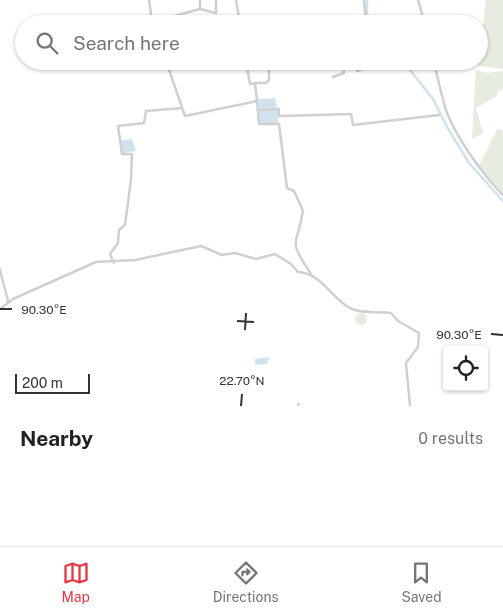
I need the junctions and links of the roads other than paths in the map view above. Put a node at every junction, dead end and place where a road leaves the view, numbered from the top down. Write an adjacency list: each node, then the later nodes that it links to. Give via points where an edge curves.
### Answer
1 (148, 0): 8 (street)
2 (200, 0): 7 (street)
3 (216, 0): 7 (street, via 216,14)
4 (236, 0): 10 (street)
5 (364, 0): 11 (street)
6 (418, 0): 12 (street)
7 (200, 9): 9 (street)
8 (151, 15)
9 (179, 15)
10 (238, 15)
11 (365, 15)
12 (422, 15)
13 (169, 70): 21 (street)
14 (248, 70): 19 (street, via 250,84)
15 (269, 70): 19 (street, via 266,83)
16 (344, 70): 18 (street, via 344,73)
17 (436, 70): 26 (street, via 451,122 475,164)
18 (333, 77)
19 (255, 83): 20 (street)
20 (257, 101): 21 (street, via 185,116); 22 (street)
21 (182, 108): 27 (street, via 146,111 144,123 118,126 122,154 132,154 125,225 119,230 118,242 110,254)
22 (258, 110): 24 (street, via 279,109); 25 (street, via 260,124)
23 (439, 115): 24 (street, via 353,125 351,114)
24 (279, 116): 25 (street)
25 (279, 124): 29 (street, via 286,188 294,191 304,211 295,249)
26 (503, 195)
27 (114, 263): 29 (street, via 201,246 222,255 235,253 256,259 275,254 298,272); 30 (street, via 96,262)
28 (0, 270): 30 (street)
29 (312, 275): 32 (street, via 352,309 391,313 419,333 418,347 406,363)
30 (8, 302): 31 (street)
31 (0, 309)
32 (410, 406)

